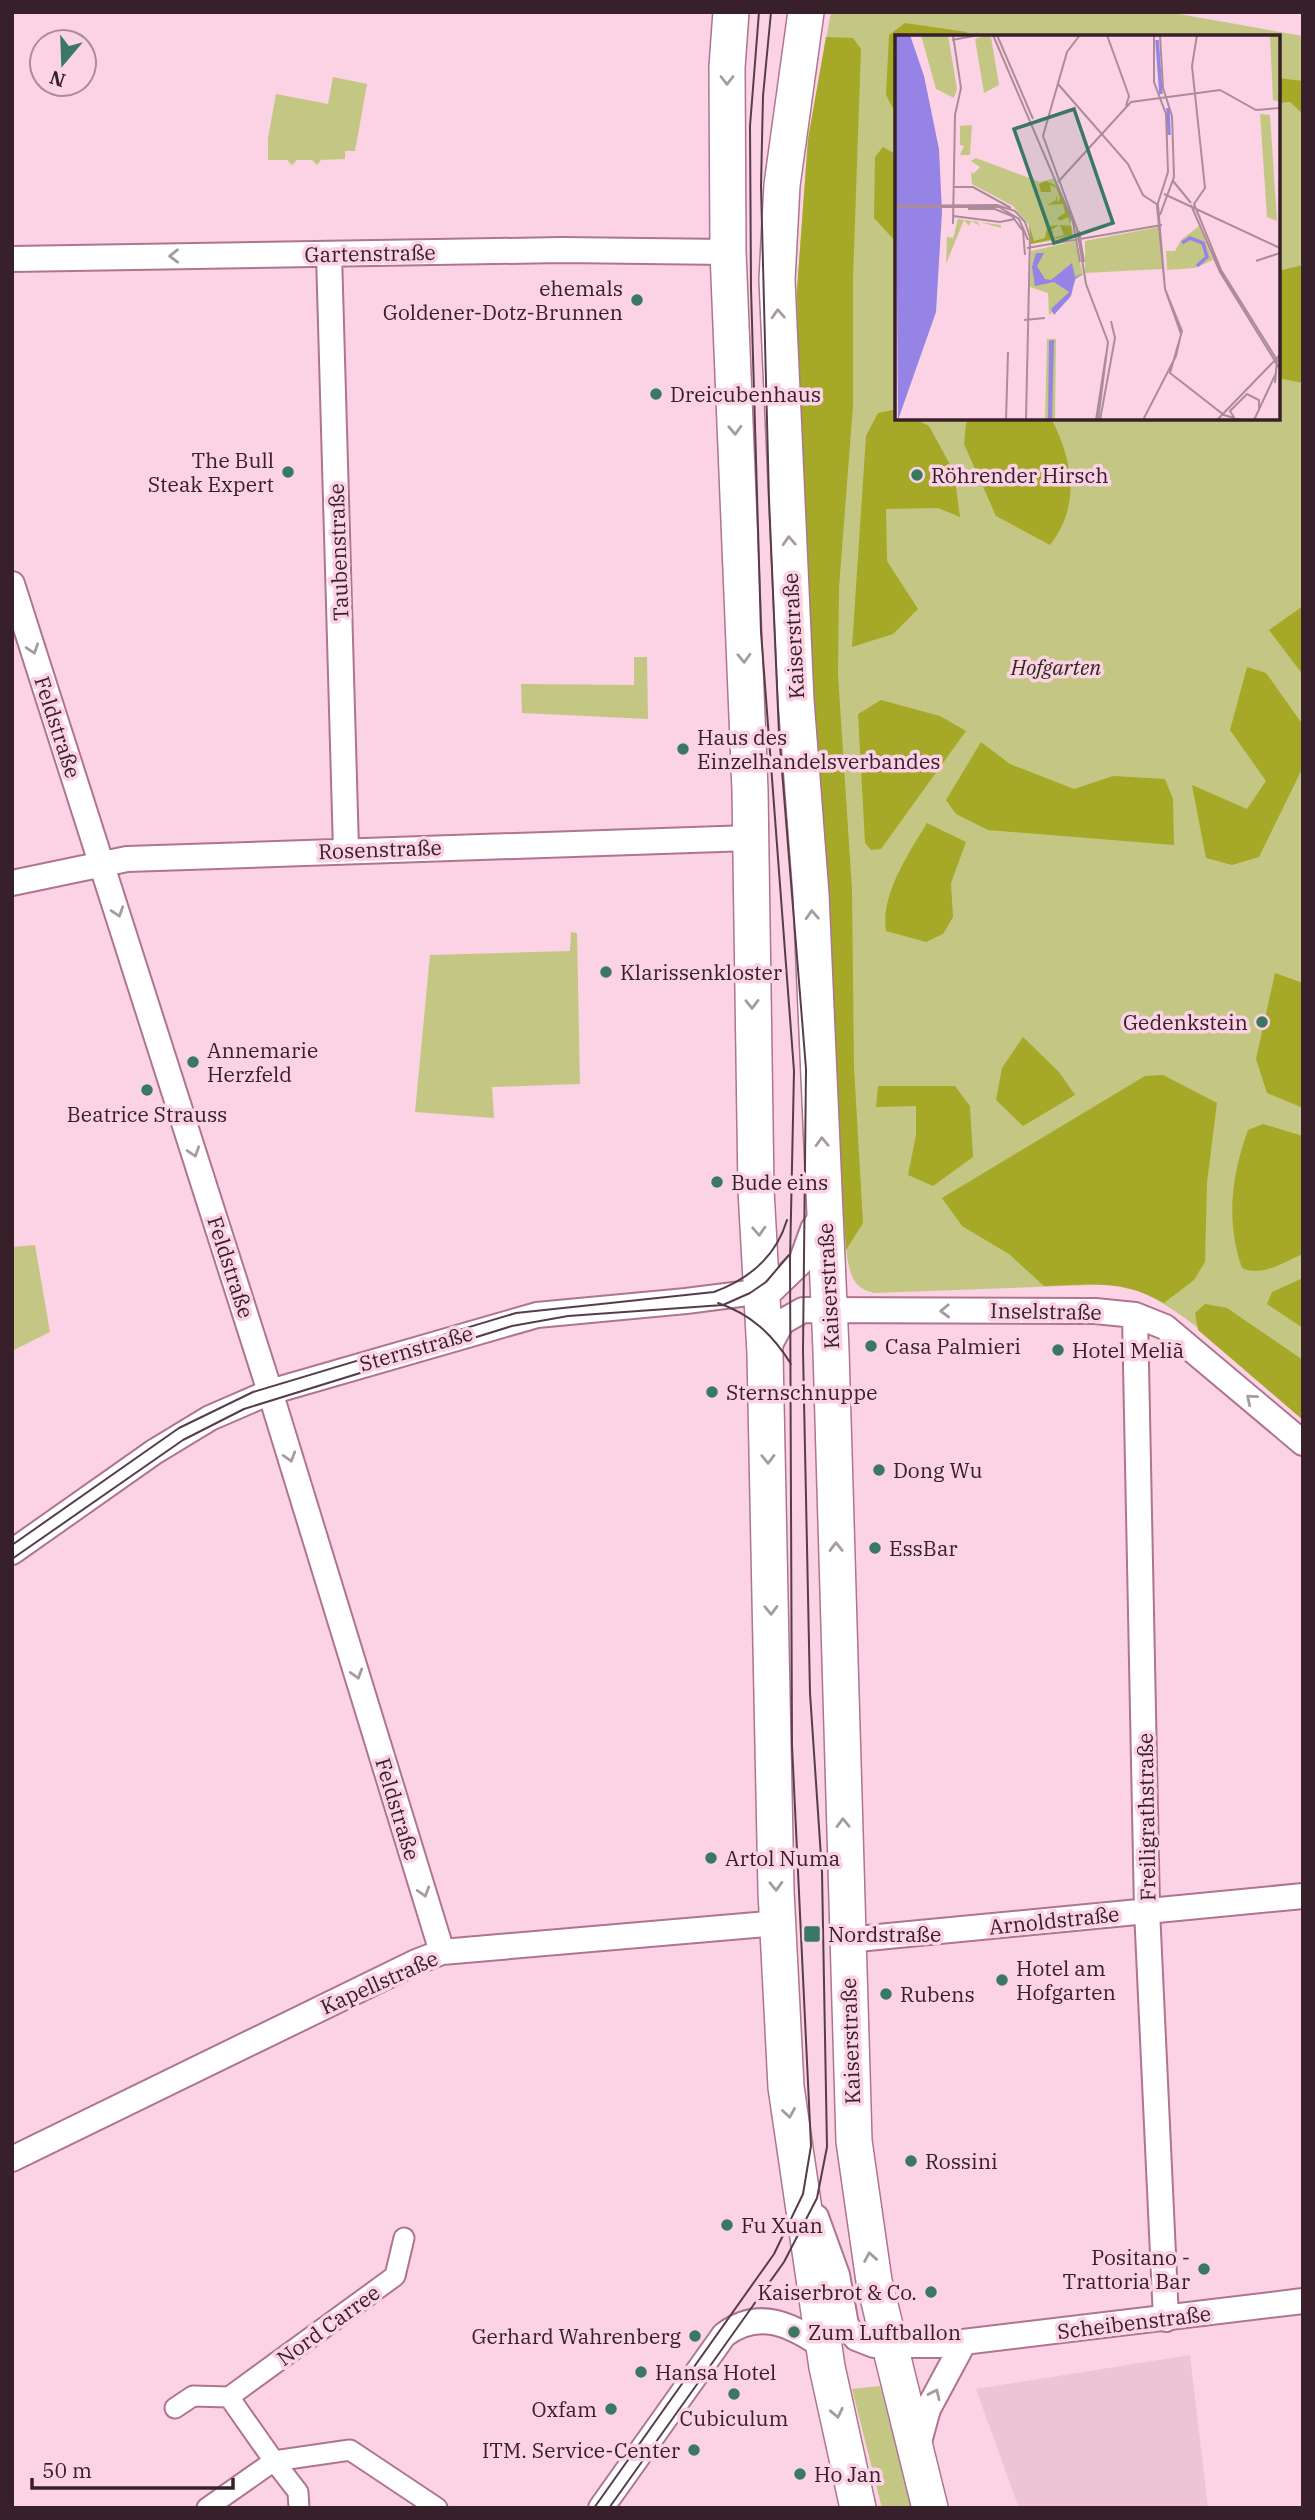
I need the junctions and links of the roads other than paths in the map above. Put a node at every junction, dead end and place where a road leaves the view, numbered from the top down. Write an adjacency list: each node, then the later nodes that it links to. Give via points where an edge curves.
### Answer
1 (731, 12): 3 (main road, one-way to 3)
2 (806, 12): 11 (main road, Kaiserstraße, one-way to 2, via 777,280 782,185)
3 (728, 252): 4 (street, Gartenstraße); 7 (main road, one-way to 7)
4 (329, 254): 5 (street, Gartenstraße, one-way to 5); 8 (street, Taubenstraße)
5 (12, 259)
6 (12, 584): 9 (street, Feldstraße, one-way to 9)
7 (750, 838): 8 (street, Rosenstraße); 12 (main road, one-way to 12)
8 (346, 850): 9 (street, Rosenstraße, via 127,859)
9 (102, 864): 10 (street, Rosenstraße); 16 (street, Feldstraße, one-way to 16)
10 (12, 883)
11 (824, 1213): 12 (street, Sternstraße, via 802,1262 772,1290); 13 (main road, Kaiserstraße)
12 (762, 1292): 15 (main road); 16 (street, Sternstraße, via 537,1315)
13 (829, 1308): 14 (street, Inselstraße, one-way to 13); 15 (street, Inselstraße, via 790,1315); 22 (main road, Kaiserstraße, one-way to 13)
14 (1135, 1315): 17 (street, Inselstraße, one-way to 14, via 1165,1326); 20 (street, Freiligrathstraße)
15 (765, 1353): 21 (main road, one-way to 21)
16 (270, 1392): 18 (street, Sternstraße, via 210,1418 154,1452); 23 (street, Feldstraße, one-way to 23)
17 (1303, 1443)
18 (12, 1552)
19 (1303, 1896): 20 (street, Arnoldstraße)
20 (1147, 1909): 22 (street, Arnoldstraße); 28 (street, Freiligrathstraße)
21 (778, 1923): 23 (street, Kapellstraße); 25 (main road, one-way to 25, via 786,2087)
22 (847, 1940): 31 (main road, Kaiserstraße, one-way to 22, via 868,2248 854,2140)
23 (442, 1952): 24 (street, Kapellstraße)
24 (12, 2159)
25 (800, 2173): 30 (main road); 31 (street, via 838,2275 846,2325 863,2342)
26 (404, 2238): 32 (street, Nord Carree, via 395,2276)
27 (1303, 2301): 28 (street, Scheibenstraße)
28 (1166, 2319): 29 (street, Scheibenstraße)
29 (964, 2342): 31 (street, Scheibenstraße); 34 (street, one-way to 29, via 928,2409)
30 (824, 2347): 39 (street, via 800,2330 772,2320 734,2327); 40 (main road, one-way to 40)
31 (890, 2347): 34 (main road, Kaiserstraße)
32 (229, 2397): 33 (street, via 193,2396); 35 (street)
33 (175, 2408)
34 (917, 2450): 41 (main road, Kaiserstraße)
35 (274, 2461): 36 (street); 37 (street, via 298,2492); 38 (street, via 351,2450)
36 (207, 2508)
37 (299, 2508)
38 (437, 2508)
39 (601, 2508)
40 (858, 2508)
41 (930, 2508)

